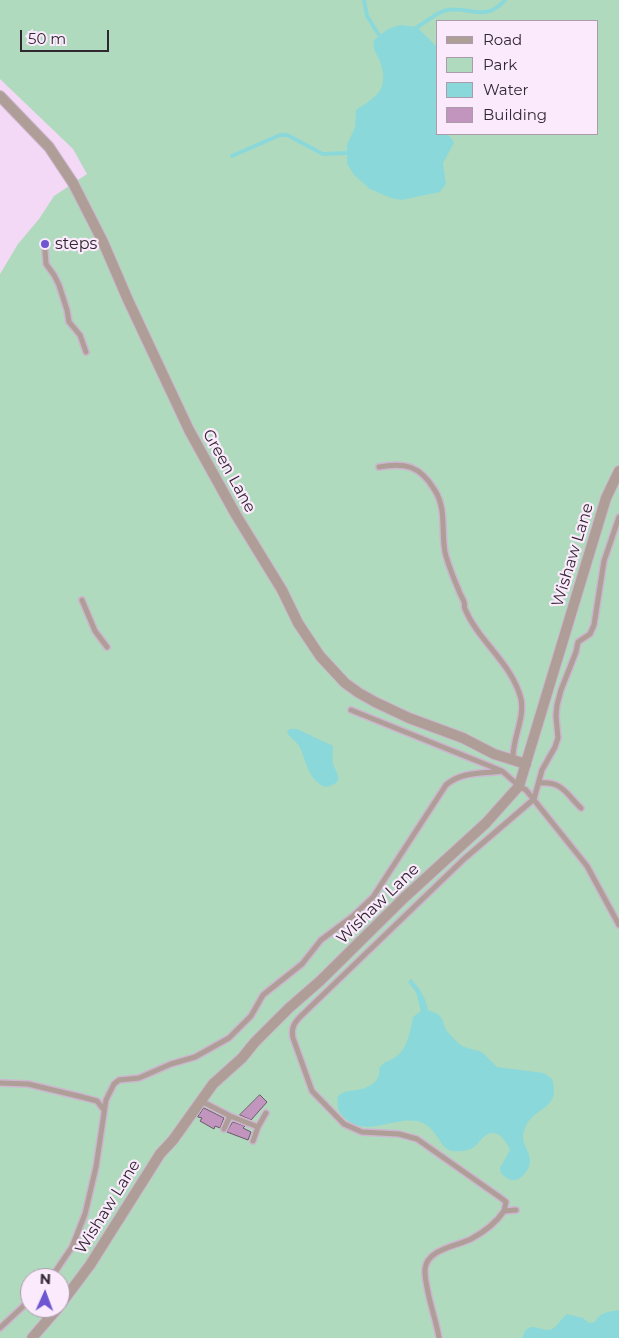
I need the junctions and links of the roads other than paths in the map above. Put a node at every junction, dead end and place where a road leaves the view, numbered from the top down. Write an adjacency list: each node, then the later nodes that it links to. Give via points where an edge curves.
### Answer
1 (0, 96): 10 (street, Green Lane, via 49,147 73,183 189,430 320,656 345,682 375,702 494,754)
2 (45, 250): 3 (lane, via 46,264 59,285 69,322 80,335)
3 (86, 352)
4 (380, 467): 10 (lane, via 400,465 416,468 435,489 444,517 445,552 464,608 510,673 520,696 521,712)
5 (619, 472): 11 (street, Wishaw Lane, via 606,498)
6 (619, 517): 13 (lane, via 604,561 594,625 590,634 578,642 561,690 556,716 558,738)
7 (82, 600): 8 (lane, via 95,631)
8 (107, 647)
9 (351, 710): 12 (lane)
10 (514, 759): 11 (street, Green Lane)
11 (526, 764): 14 (street, Wishaw Lane)
12 (502, 771): 14 (lane); 20 (lane, via 464,775 446,785 373,896 321,940 302,964 264,995 229,1038 207,1052 148,1075 119,1080 110,1090)
13 (539, 783): 15 (lane); 16 (lane, via 563,788)
14 (519, 786): 15 (lane); 19 (street, Wishaw Lane, via 486,823 289,1008)
15 (534, 799): 17 (lane, via 587,866); 26 (lane, via 464,859 301,1016 292,1030 312,1091 344,1124 362,1132 399,1134 417,1139)
16 (581, 808)
17 (619, 925)
18 (0, 1083): 20 (lane, via 28,1084 82,1097 97,1101)
19 (200, 1100): 22 (lane); 29 (street, Wishaw Lane, via 160,1154)
20 (104, 1110): 28 (lane, via 85,1214 72,1246)
21 (266, 1113): 23 (lane)
22 (230, 1116): 23 (lane); 24 (lane)
23 (258, 1126): 25 (lane)
24 (224, 1129)
25 (253, 1141)
26 (506, 1202): 27 (lane); 27 (lane, via 516,1210)
27 (504, 1211): 34 (lane, via 479,1234 430,1256 427,1261 425,1276)
28 (58, 1268)
29 (70, 1292)
30 (20, 1309): 32 (lane)
31 (49, 1318): 33 (street, Wishaw Lane)
32 (0, 1328)
33 (32, 1338)
34 (439, 1338)

